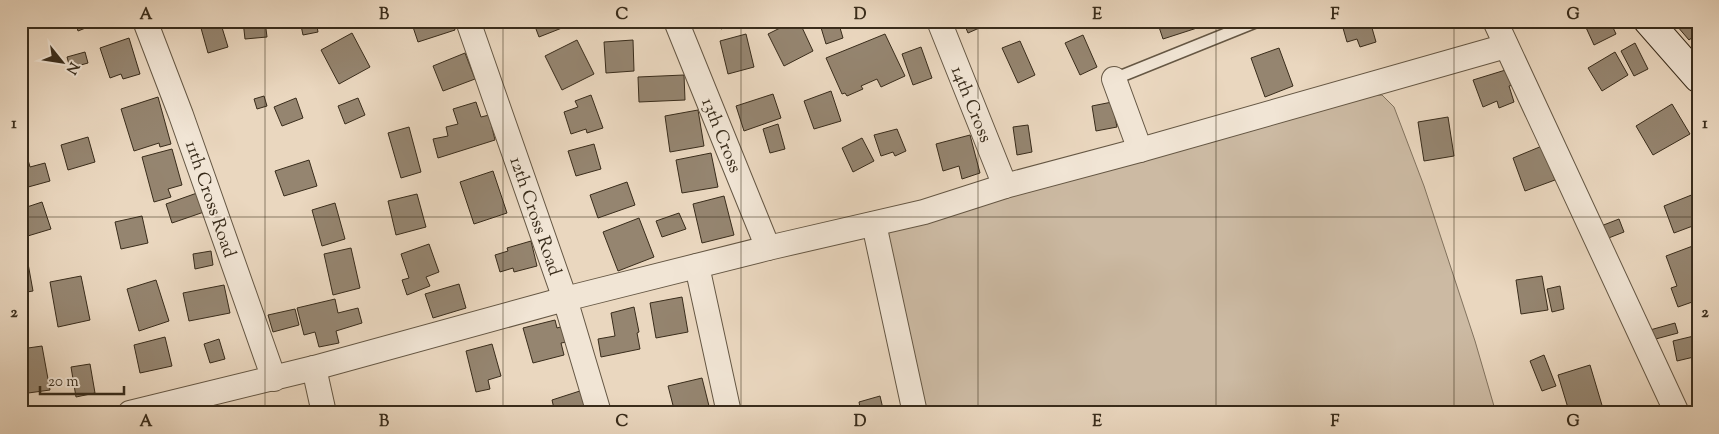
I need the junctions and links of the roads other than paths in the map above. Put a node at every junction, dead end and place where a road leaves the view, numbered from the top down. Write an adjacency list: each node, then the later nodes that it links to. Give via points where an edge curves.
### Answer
1 (145, 21): 17 (street, 11th Cross Road)
2 (468, 21): 15 (street, 12th Cross Road)
3 (676, 21): 13 (street, 13th Cross)
4 (939, 21): 11 (street, 14th Cross)
5 (1258, 21): 9 (lane)
6 (1648, 21): 8 (main road)
7 (1503, 29): 10 (street); 23 (street)
8 (1698, 78)
9 (1114, 79): 10 (street)
10 (1140, 150): 11 (street)
11 (1005, 186): 12 (street)
12 (874, 224): 13 (street); 22 (street)
13 (768, 248): 14 (street)
14 (696, 266): 15 (street); 21 (street)
15 (565, 299): 16 (street); 20 (street, 12th Cross Road)
16 (314, 368): 17 (street); 19 (street)
17 (274, 379): 18 (street)
18 (130, 413)
19 (324, 413)
20 (599, 413)
21 (729, 413)
22 (916, 413)
23 (1677, 413)

